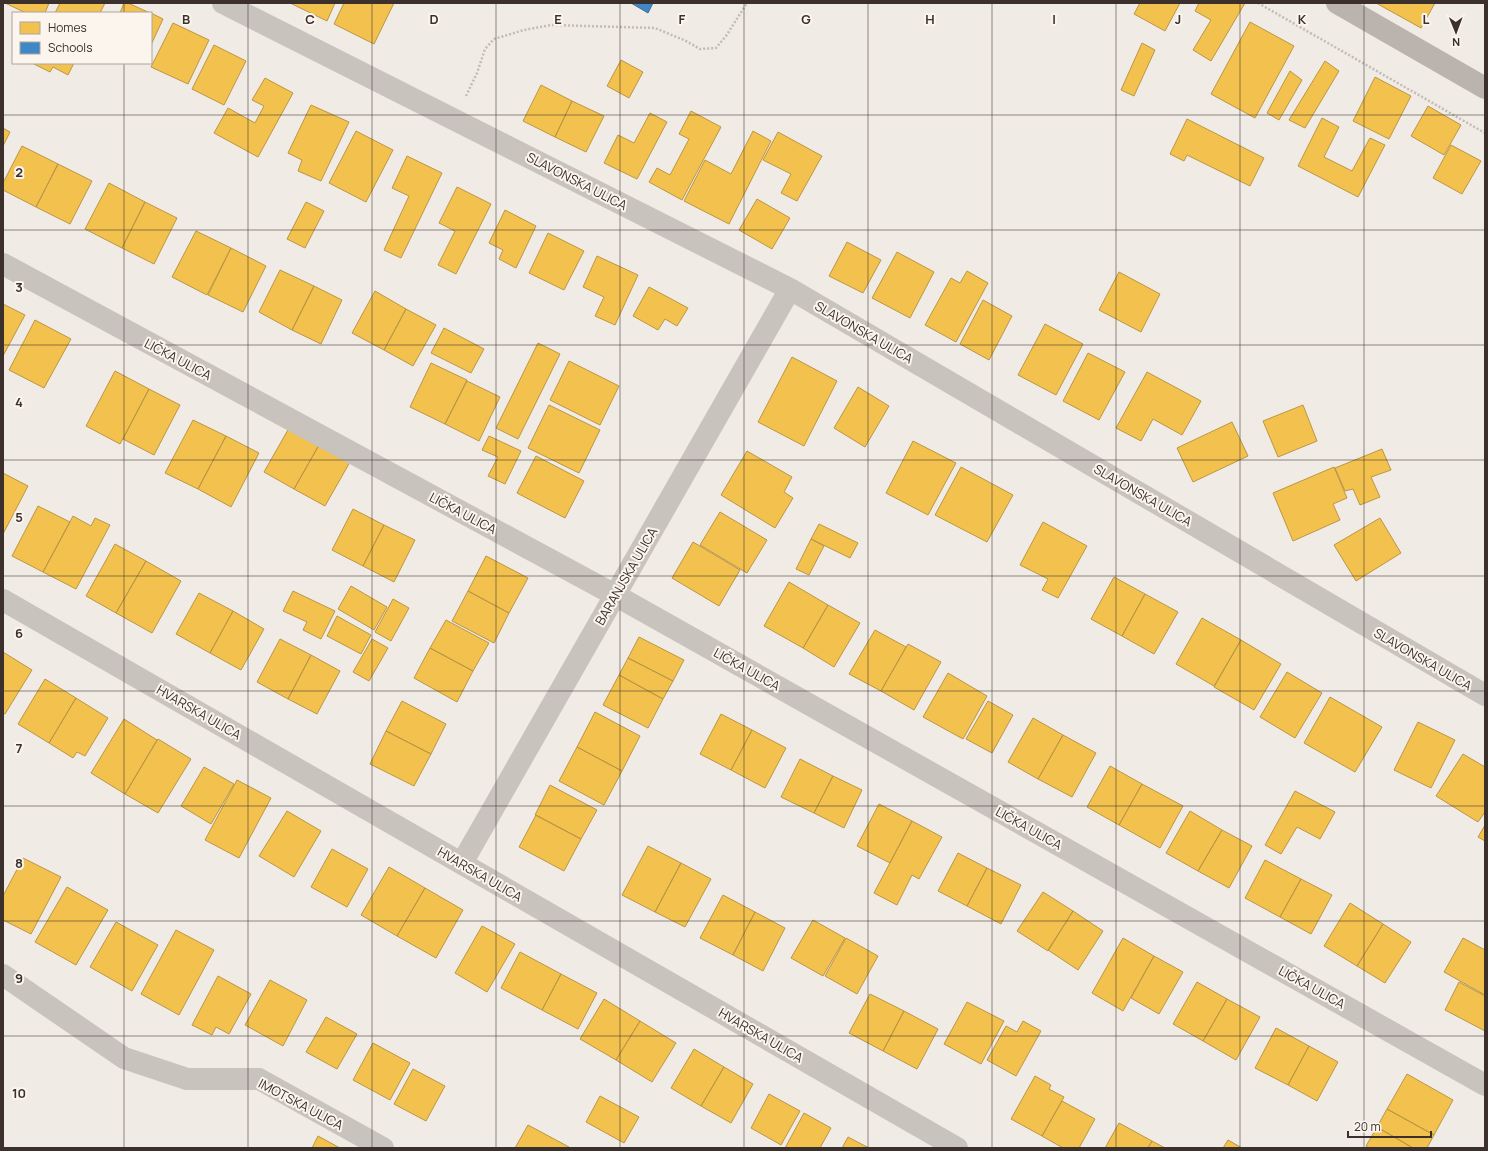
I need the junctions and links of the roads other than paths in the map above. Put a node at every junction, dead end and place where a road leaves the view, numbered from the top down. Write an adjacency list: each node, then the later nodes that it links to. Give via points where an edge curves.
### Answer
1 (223, 3): 5 (street, SLAVONSKA ULICA)
2 (1337, 3): 3 (main road)
3 (1485, 88)
4 (3, 264): 6 (street, LIČKA ULICA)
5 (790, 289): 6 (street, BARANJSKA ULICA); 8 (street, SLAVONSKA ULICA)
6 (615, 595): 9 (street, BARANJSKA ULICA); 11 (street, LIČKA ULICA)
7 (3, 600): 9 (street, HVARSKA ULICA)
8 (1485, 695)
9 (462, 863): 13 (street, HVARSKA ULICA)
10 (3, 974): 12 (street, IMOTSKA ULICA, via 124,1058 187,1079 259,1079)
11 (1485, 1085)
12 (383, 1148)
13 (957, 1148)

